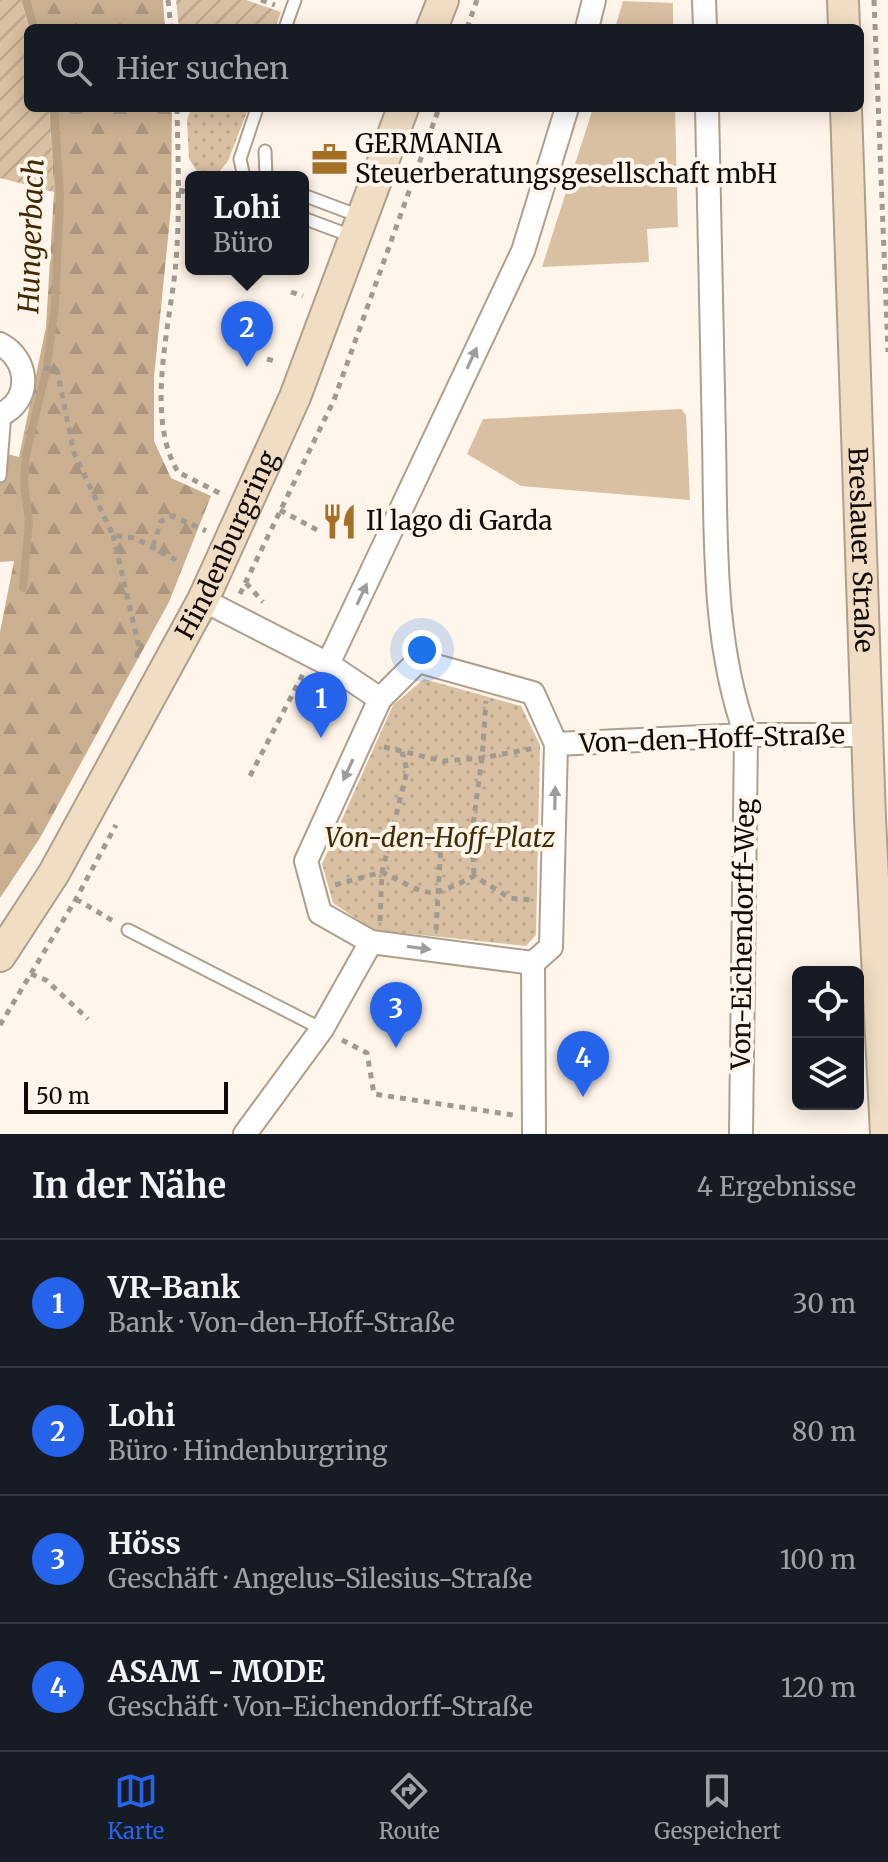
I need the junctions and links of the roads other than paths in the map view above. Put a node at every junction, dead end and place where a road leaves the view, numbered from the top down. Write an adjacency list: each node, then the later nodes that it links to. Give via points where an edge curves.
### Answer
1 (295, 0): 6 (lane)
2 (443, 0): 7 (main road)
3 (594, 0): 8 (street)
4 (704, 0): 9 (street)
5 (843, 0): 10 (main road)
6 (286, 24)
7 (434, 24)
8 (588, 24)
9 (705, 24)
10 (844, 24)
11 (256, 112): 17 (lane, via 240,159)
12 (402, 112): 21 (main road, Hindenburgring)
13 (566, 112): 26 (street, one-way to 13, via 523,251)
14 (707, 112): 28 (street, via 717,555 724,645)
15 (846, 112): 29 (main road, Breslauer Straße)
16 (265, 151): 18 (lane)
17 (243, 171)
18 (266, 171)
19 (309, 199): 21 (lane)
20 (309, 219): 21 (lane)
21 (359, 228): 25 (main road, Hindenburgring, via 295,397 238,494)
22 (0, 344): 23 (street, via 13,351 24,373 20,396)
23 (2, 414): 24 (lane)
24 (0, 476)
25 (216, 607): 26 (street); 34 (main road, Hindenburgring)
26 (320, 660): 27 (street)
27 (380, 699): 30 (street, Von-den-Hoff-Straße, via 418,661 533,693); 33 (street, Von-den-Hoff-Straße, one-way to 33, via 306,861 320,913)
28 (746, 735): 29 (street, Von-den-Hoff-Straße); 30 (street, Von-den-Hoff-Straße); 39 (street, Von-Eichendorff-Weg)
29 (868, 735): 31 (main road, Breslauer Straße)
30 (556, 744): 35 (street, Von-den-Hoff-Straße, one-way to 30, via 551,947)
31 (878, 776): 40 (main road, Breslauer Straße)
32 (128, 930): 36 (lane)
33 (375, 942): 35 (street, Von-den-Hoff-Straße, one-way to 35); 36 (street)
34 (0, 956)
35 (533, 963): 37 (street)
36 (322, 1029): 38 (street)
37 (534, 1126)
38 (245, 1134)
39 (741, 1134)
40 (886, 1134)

